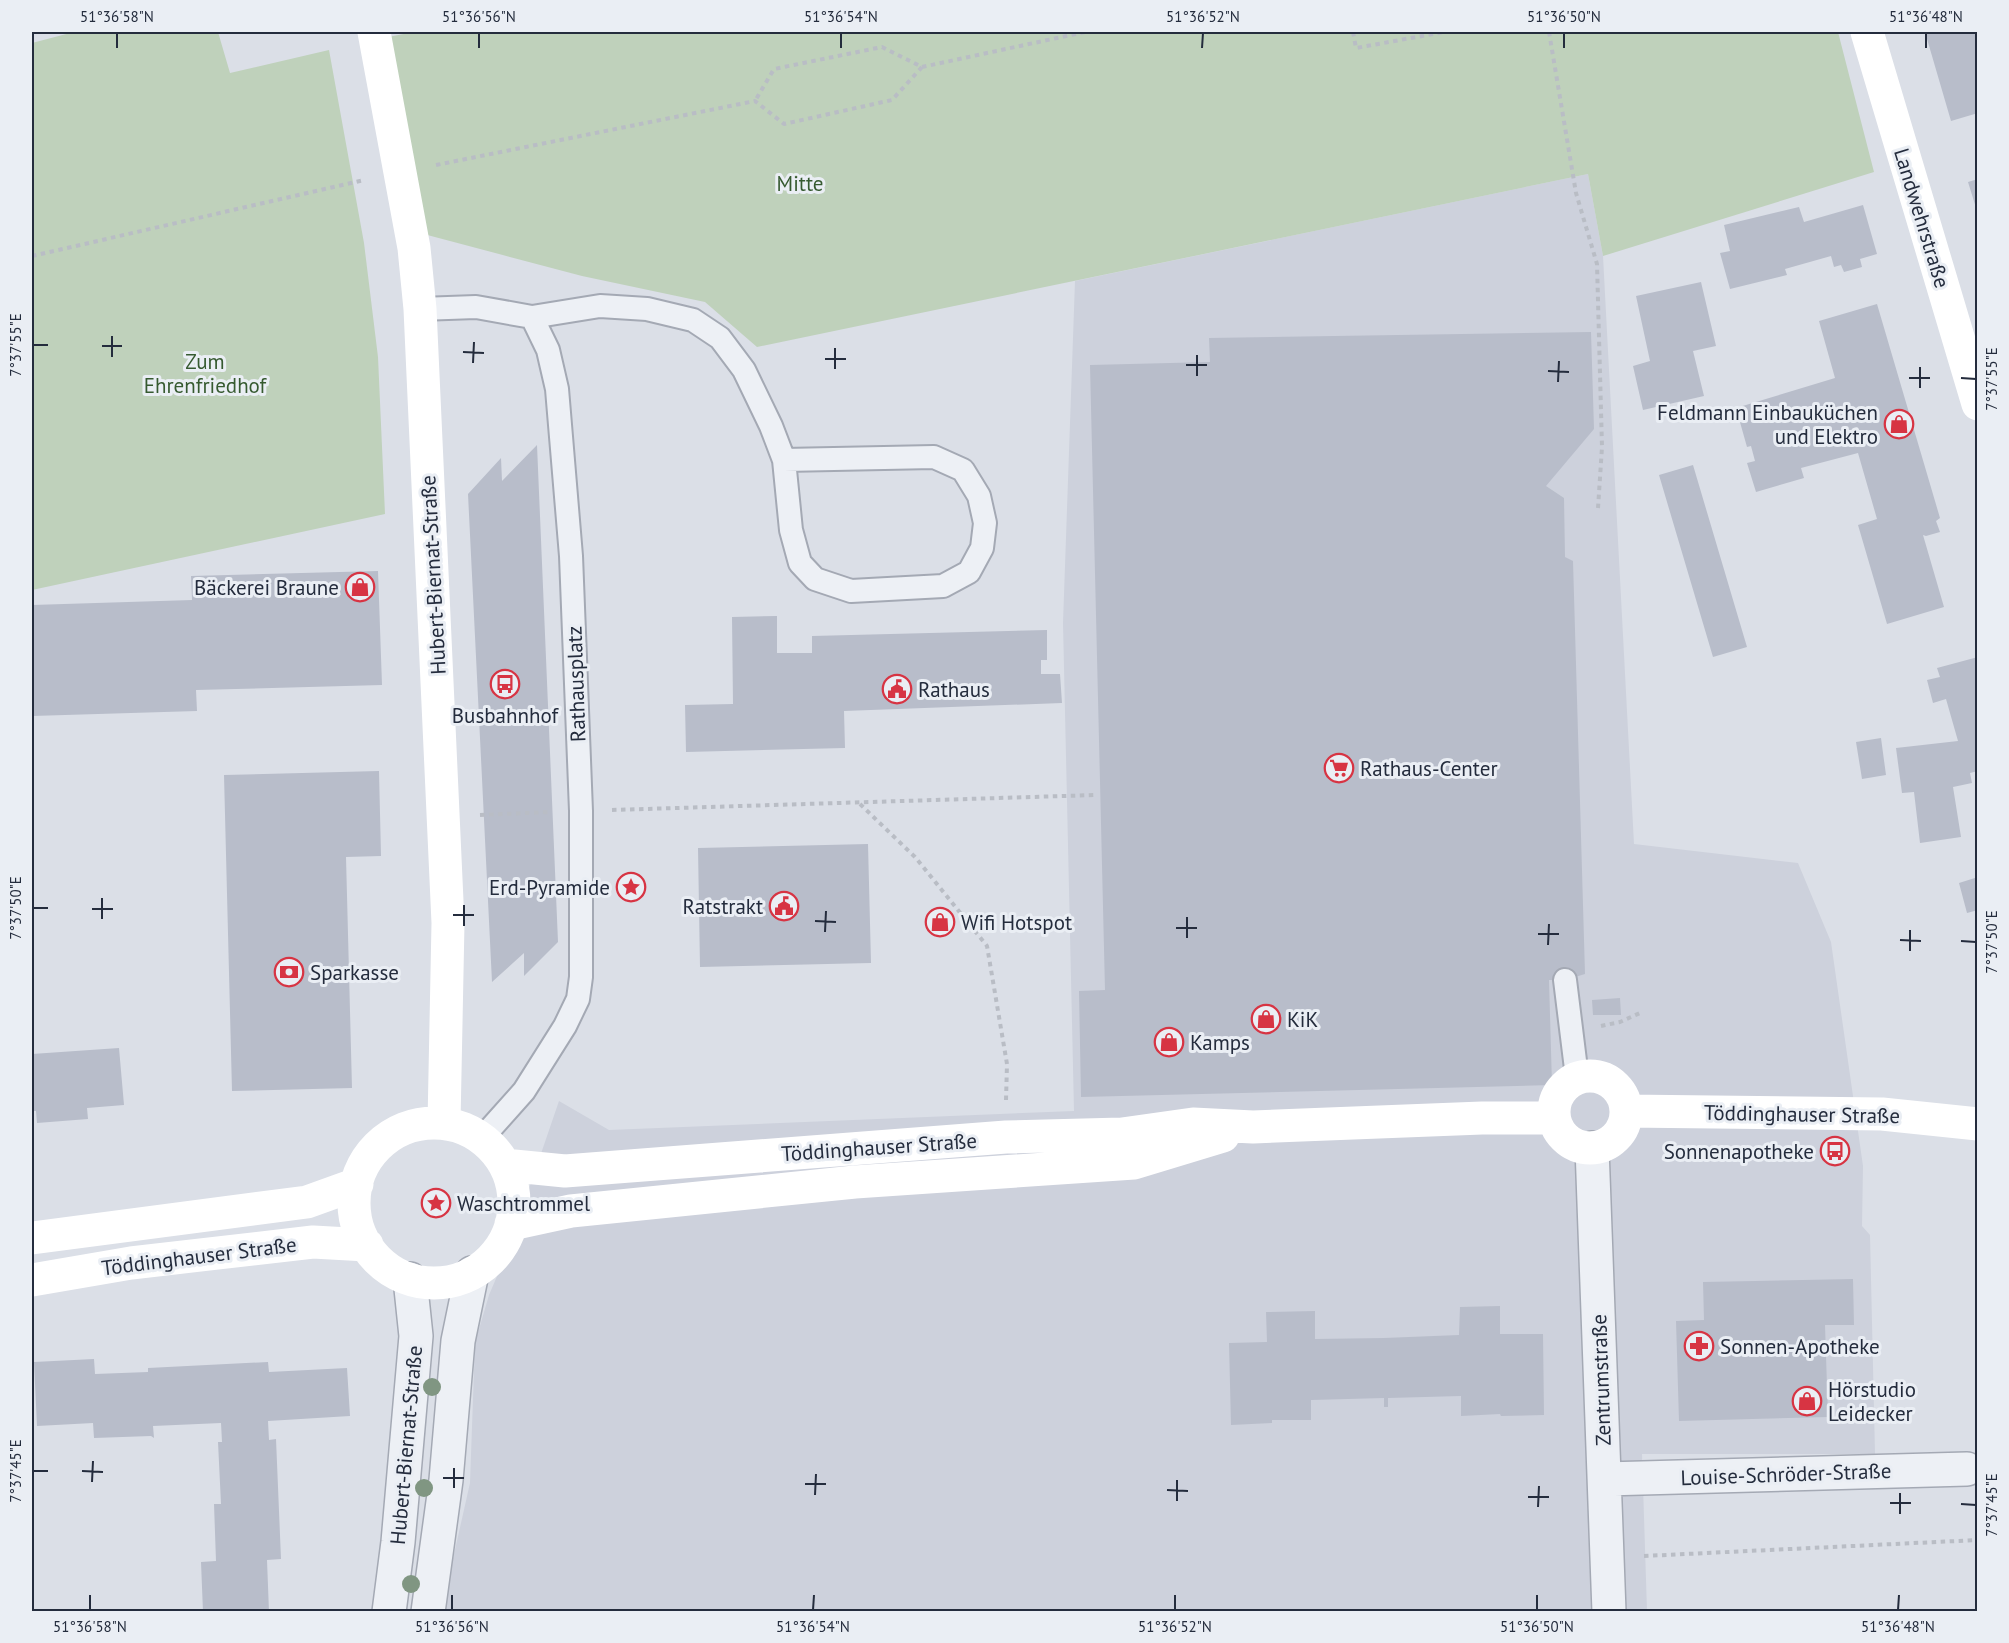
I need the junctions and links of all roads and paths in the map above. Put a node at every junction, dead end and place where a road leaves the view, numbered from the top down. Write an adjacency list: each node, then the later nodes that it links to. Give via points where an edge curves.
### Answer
1 (374, 32): 9 (street, Hubert-Biernat-Straße)
2 (1085, 32): 7 (path)
3 (1353, 32): 4 (path, via 1356,48)
4 (1444, 32)
5 (1549, 32): 15 (path, via 1576,193 1597,264 1602,447)
6 (1867, 32): 13 (street, Landwehrstraße)
7 (922, 68): 8 (path, via 892,100 784,124); 8 (path, via 882,47 774,69)
8 (755, 101): 9 (path)
9 (400, 172): 10 (path); 11 (street, Hubert-Biernat-Straße)
10 (32, 256)
11 (420, 309): 12 (lane, via 476,307); 19 (street, Hubert-Biernat-Straße)
12 (532, 317): 14 (lane, via 600,306 647,309 693,320 720,338 744,370); 18 (lane, Rathausplatz, via 548,350 557,389 571,556)
13 (1977, 404)
14 (784, 460): 14 (lane, via 934,457 963,470 979,496 985,523 982,548 969,572 942,586 851,591 815,579 800,563 791,530)
15 (1598, 508)
16 (1096, 795): 17 (path)
17 (860, 804): 18 (path); 29 (path, via 915,857 987,946 1007,1064)
18 (581, 811): 19 (path); 30 (lane, Rathausplatz, via 578,999 524,1091)
19 (444, 817): 26 (street, Hubert-Biernat-Straße, via 448,923)
20 (1565, 980): 22 (lane)
21 (1640, 1013): 22 (path, via 1620,1022)
22 (1571, 1033): 23 (lane)
23 (1576, 1077): 24 (street, via 1599,1076 1610,1081 1619,1089); 25 (street, via 1557,1094)
24 (1626, 1111): 27 (street, Töddinghauser Straße, via 1882,1114); 31 (street, via 1617,1137)
25 (1554, 1119): 28 (street, Töddinghauser Straße); 31 (street, via 1571,1144)
26 (444, 1123): 30 (street); 33 (street, via 421,1124 399,1131 380,1144 365,1162)
27 (1977, 1124)
28 (1253, 1127): 29 (street, Töddinghauser Straße, via 1193,1124 1122,1134); 34 (street, Töddinghauser Straße, via 1134,1163 855,1182 571,1211)
29 (1006, 1137): 32 (street, Töddinghauser Straße, via 565,1171)
30 (482, 1138): 32 (street)
31 (1592, 1148): 41 (street, Zentrumstraße)
32 (505, 1165): 34 (street, via 512,1184)
33 (357, 1184): 35 (street, Töddinghauser Straße, via 307,1202); 36 (street, via 354,1204)
34 (512, 1224): 37 (street, via 503,1244)
35 (32, 1238)
36 (367, 1245): 38 (street, via 378,1260); 39 (street, Töddinghauser Straße, via 303,1243 131,1263)
37 (472, 1273): 38 (street, via 452,1281); 45 (street, Hubert-Biernat-Straße, via 458,1341 446,1480)
38 (410, 1279): 44 (street, Hubert-Biernat-Straße, via 416,1336 399,1542)
39 (32, 1280)
40 (1967, 1469): 41 (street, Louise-Schröder-Straße)
41 (1605, 1479): 43 (street, Zentrumstraße)
42 (1977, 1540): 43 (path)
43 (1607, 1558): 46 (street, Zentrumstraße)
44 (389, 1611)
45 (428, 1611)
46 (1609, 1611)

